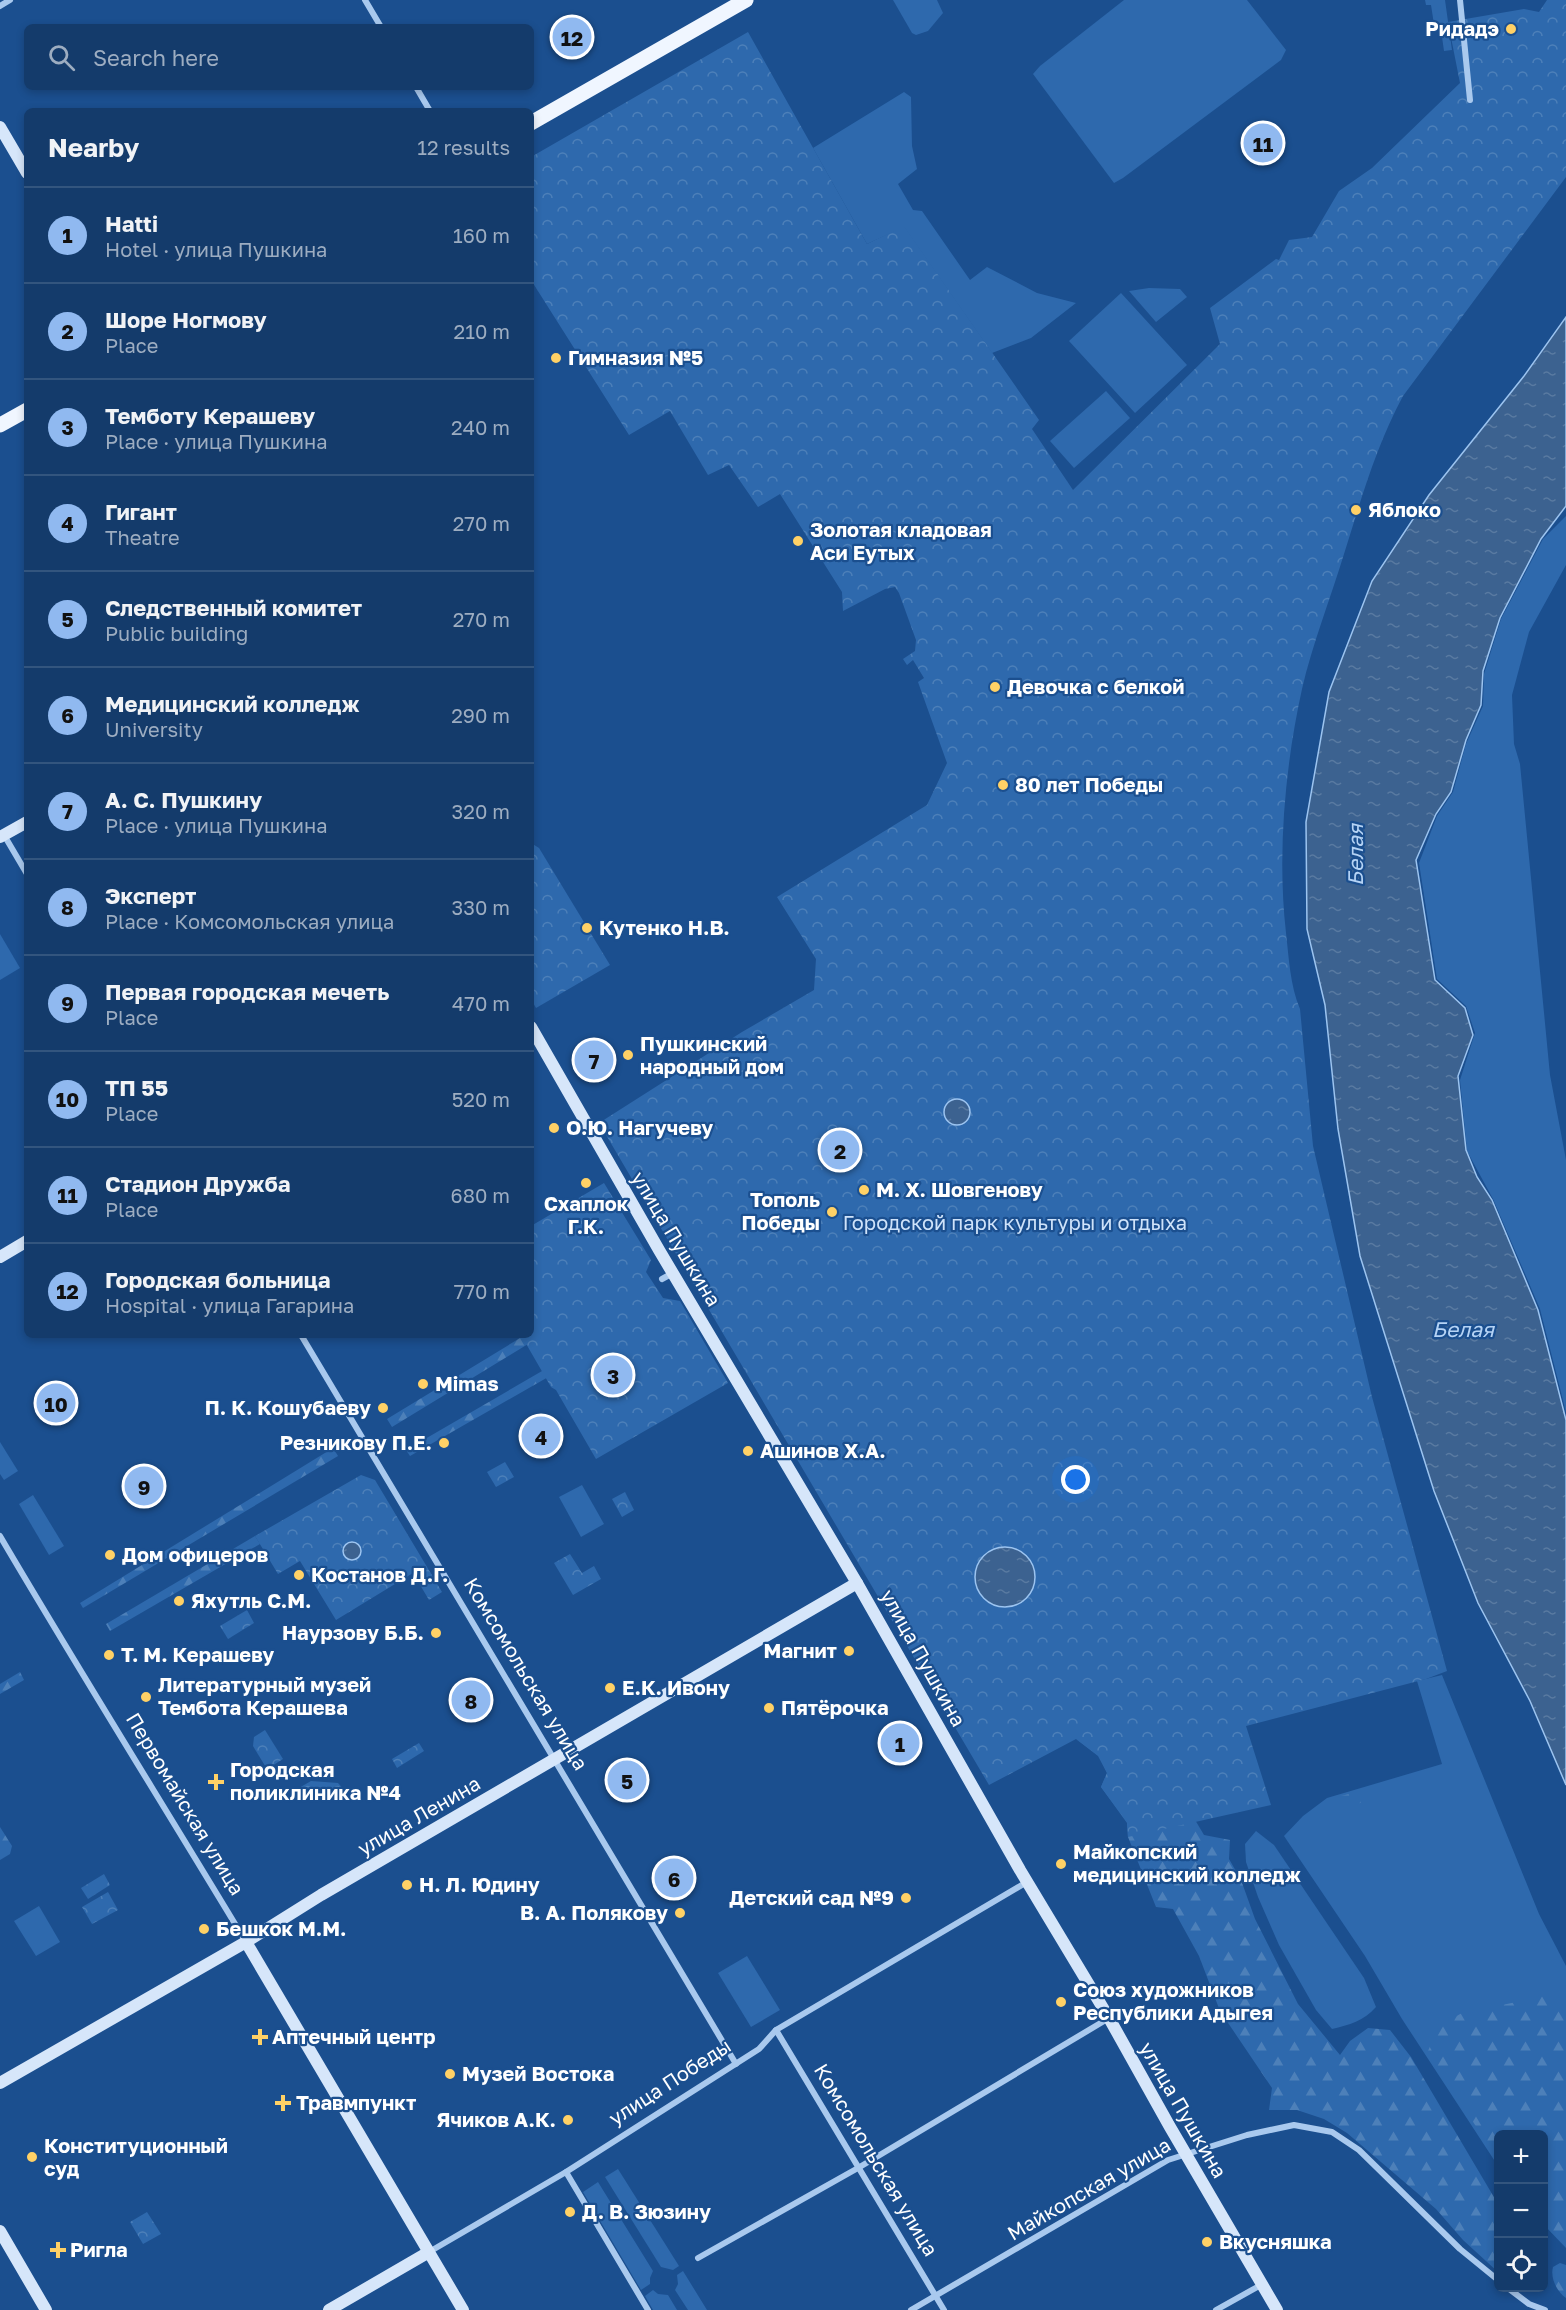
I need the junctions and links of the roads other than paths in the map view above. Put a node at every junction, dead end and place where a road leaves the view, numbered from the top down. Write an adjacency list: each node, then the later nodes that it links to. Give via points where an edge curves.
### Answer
1 (10, 0): 5 (street)
2 (365, 0): 6 (street)
3 (746, 0): 10 (main road)
4 (1460, 0): 8 (street)
5 (0, 6)
6 (379, 24)
7 (418, 90): 9 (street)
8 (1470, 100)
9 (428, 108)
10 (534, 121)
11 (0, 127): 12 (street)
12 (24, 167)
13 (24, 412): 14 (main road)
14 (0, 425)
15 (24, 823): 16 (street)
16 (1, 833): 17 (street)
17 (24, 869)
18 (534, 1032): 23 (street, улица Пушкина, via 668,1276)
19 (24, 1243): 20 (street)
20 (0, 1257)
21 (304, 1338): 24 (street, Комсомольская улица)
22 (0, 1536): 26 (street, Первомайская улица)
23 (858, 1583): 24 (street, улица Ленина); 25 (street, улица Пушкина)
24 (555, 1760): 26 (street, улица Ленина); 29 (street, Комсомольская улица)
25 (1027, 1881): 27 (street, улица Пушкина); 28 (street, улица Победы)
26 (246, 1942): 30 (street, улица Ленина); 35 (street, Первомайская улица)
27 (1109, 2018): 31 (street, улица Пушкина); 32 (street)
28 (776, 2030): 29 (street, улица Победы, via 759,2049); 32 (street, Комсомольская улица)
29 (736, 2064): 33 (street, улица Победы)
30 (0, 2083)
31 (1185, 2153): 37 (street, Майкопская улица, via 1294,2125 1332,2132 1359,2150); 38 (street, улица Пушкина); 40 (street, Майкопская улица)
32 (858, 2168): 36 (street); 40 (street, Комсомольская улица)
33 (566, 2172): 35 (street, улица Победы); 44 (street)
34 (0, 2231): 41 (street)
35 (429, 2252): 42 (street, улица Победы); 43 (street, Первомайская улица)
36 (698, 2258)
37 (1494, 2277)
38 (1262, 2284): 47 (street); 48 (street, улица Пушкина)
39 (1513, 2292): 49 (street)
40 (935, 2296): 45 (street, Майкопская улица); 46 (street, Комсомольская улица)
41 (46, 2310)
42 (330, 2310)
43 (463, 2310)
44 (648, 2310)
45 (911, 2310)
46 (944, 2310)
47 (1216, 2310)
48 (1277, 2310)
49 (1545, 2310)

